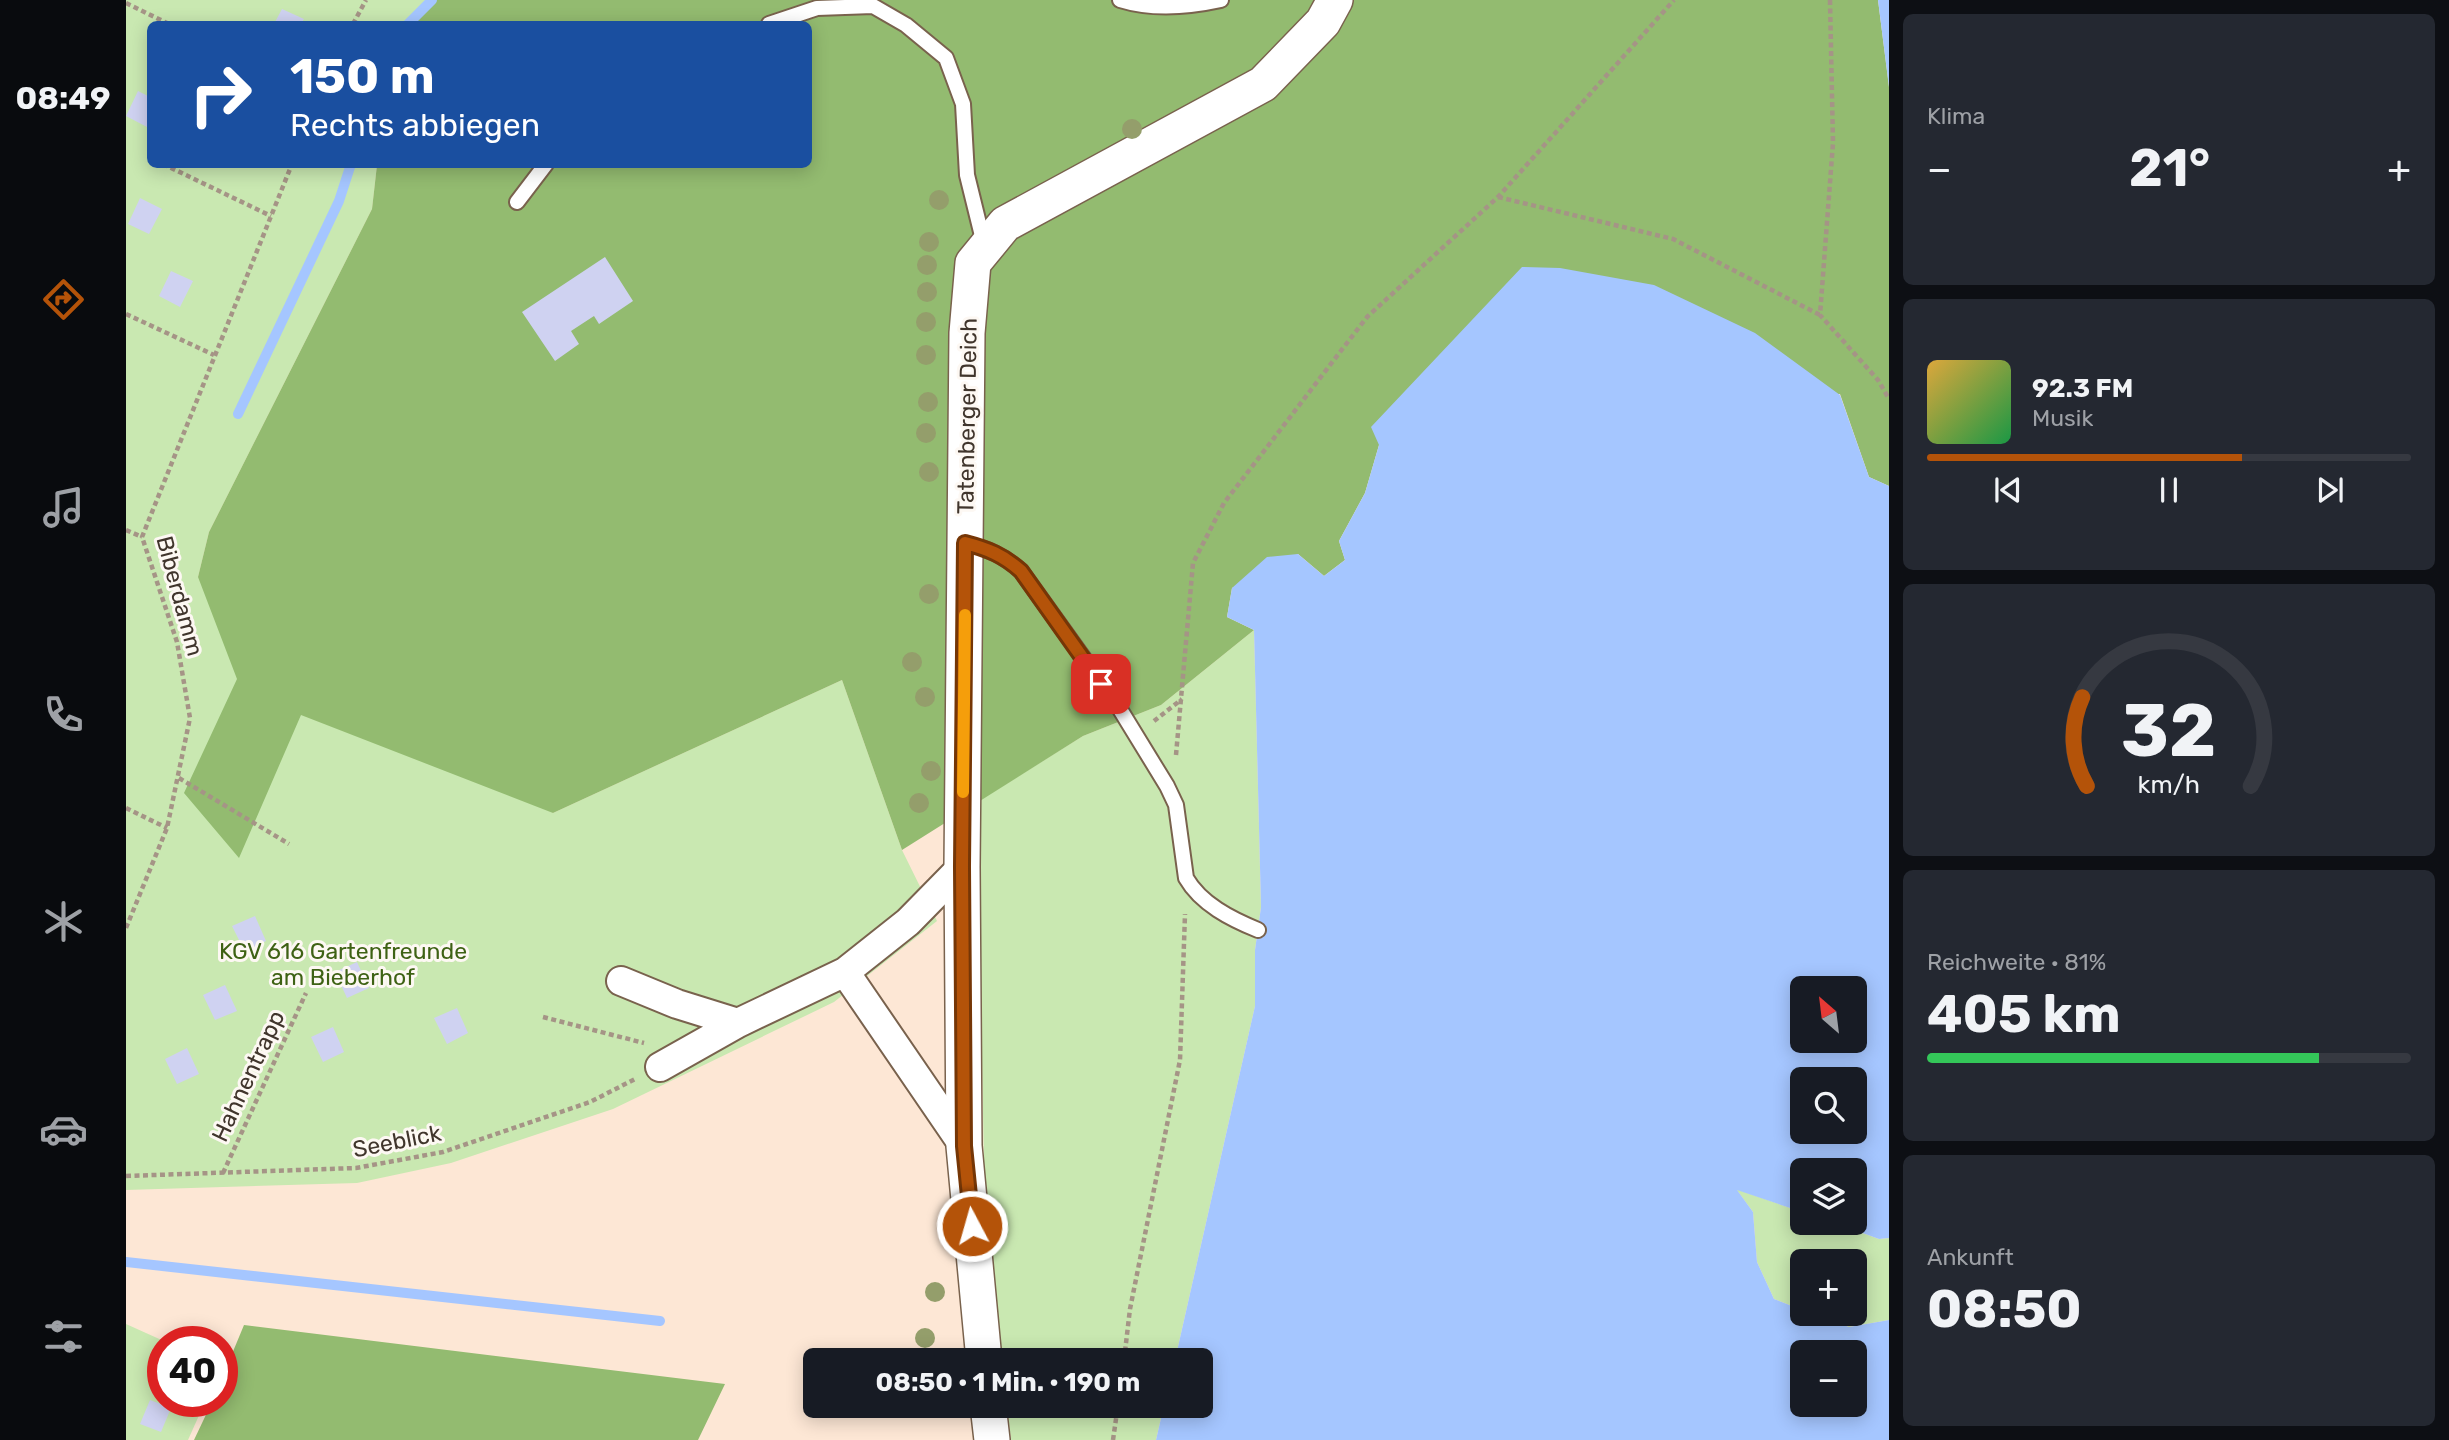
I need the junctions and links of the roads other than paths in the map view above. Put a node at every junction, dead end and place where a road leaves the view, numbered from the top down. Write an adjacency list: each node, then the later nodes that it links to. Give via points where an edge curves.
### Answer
1 (1121, 0): 2 (lane, via 1164,6)
2 (1221, 0)
3 (1335, 0): 7 (street, Tatenberger Deich, via 1323,22 1264,85 1005,224)
4 (778, 21): 7 (lane, via 817,8 873,6 906,25 946,58 963,104 967,175)
5 (543, 168): 6 (lane)
6 (517, 202)
7 (985, 249): 8 (street, Tatenberger Deich, via 973,264 967,333)
8 (965, 543): 9 (street, Tatenberger Deich); 10 (lane, via 992,550 1021,571 1136,733 1176,805 1191,886 1211,905)
9 (962, 867): 11 (street, via 908,922); 15 (street, Tatenberger Deich)
10 (1258, 930)
11 (845, 972): 13 (street); 15 (street)
12 (621, 981): 13 (street)
13 (738, 1023): 14 (street)
14 (654, 1055)
15 (964, 1146): 16 (street, Tatenberger Deich)
16 (983, 1348)
17 (989, 1418): 18 (street)
18 (992, 1440)

